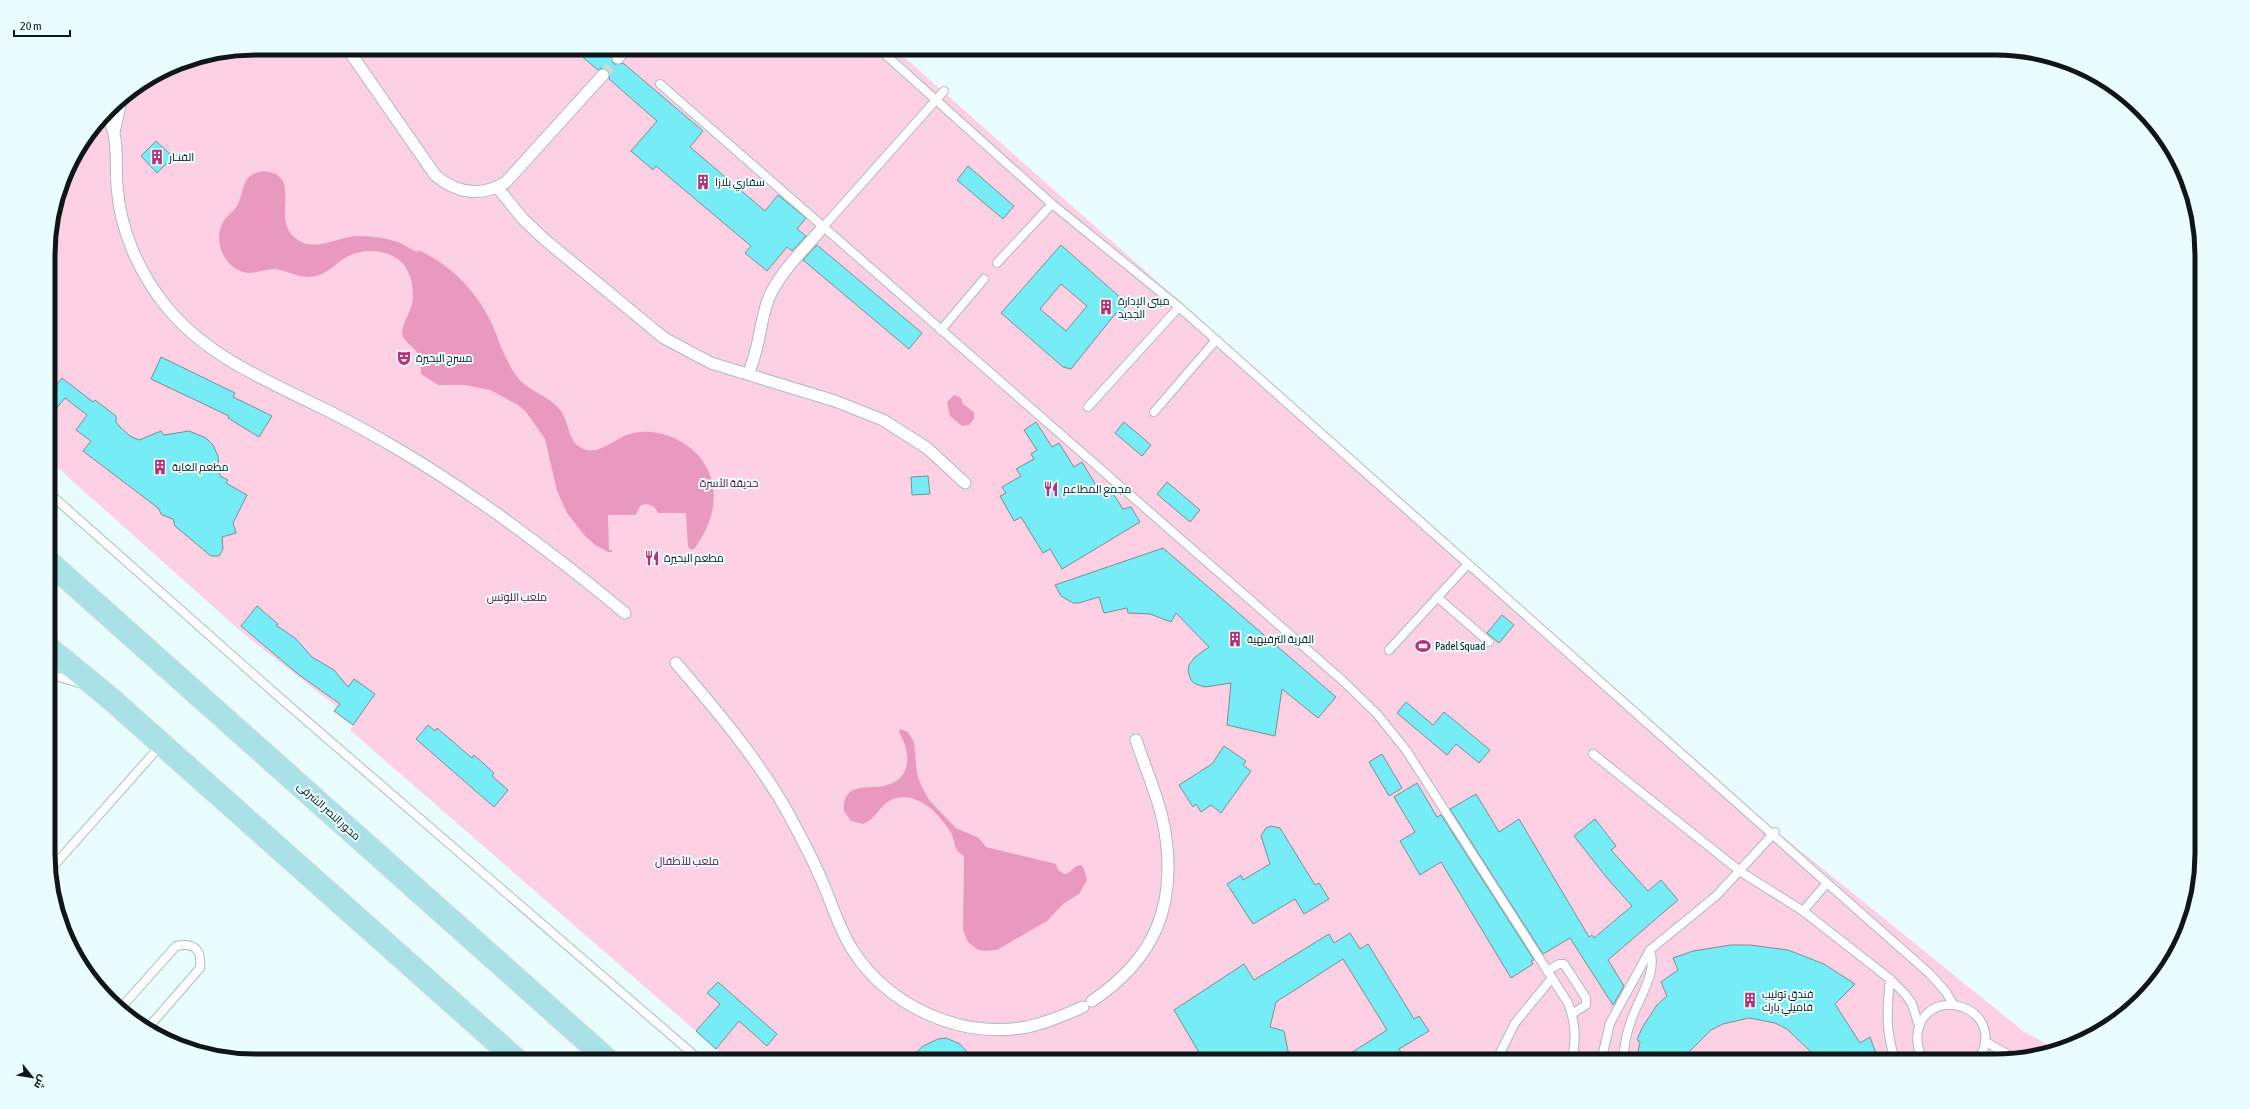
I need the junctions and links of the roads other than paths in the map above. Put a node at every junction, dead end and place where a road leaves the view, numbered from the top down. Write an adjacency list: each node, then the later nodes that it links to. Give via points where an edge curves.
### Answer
1 (352, 55): 12 (street, via 435,174 454,188 464,191 486,191)
2 (620, 55): 4 (street)
3 (886, 55): 8 (lane)
4 (618, 58)
5 (603, 74): 12 (street, via 515,174)
6 (660, 84): 14 (lane)
7 (944, 91): 8 (lane)
8 (936, 101): 13 (lane); 14 (lane)
9 (120, 108): 11 (street)
10 (108, 120): 11 (street)
11 (114, 135): 28 (street, via 120,206 130,245 153,289 192,334 242,368 344,418 457,485 546,548)
12 (497, 187): 20 (street, via 523,219 544,239 654,332 711,364)
13 (1052, 204): 15 (lane); 17 (lane)
14 (824, 226): 18 (lane); 20 (street, via 774,289 764,312 757,354)
15 (997, 263)
16 (984, 279): 18 (lane)
17 (1179, 307): 19 (lane); 21 (lane)
18 (941, 330): 44 (lane, via 1342,680 1377,714 1418,767)
19 (1216, 340): 22 (lane); 25 (lane)
20 (748, 374): 23 (street, via 859,409 883,420 927,448)
21 (1088, 406)
22 (1154, 412)
23 (965, 483)
24 (55, 498): 55 (lane, via 279,697)
25 (1468, 564): 27 (lane); 38 (lane)
26 (55, 567): 54 (main road, محور النصر الشرقى)
27 (1437, 597): 29 (lane); 30 (lane)
28 (625, 613)
29 (1489, 642)
30 (1389, 650)
31 (55, 653): 34 (main road)
32 (676, 663): 35 (street, via 716,710 769,780 804,843 843,934 863,964 904,1001 931,1016 972,1027 1008,1029 1043,1024 1088,1004 1111,989 1137,962 1155,932 1169,881 1165,831)
33 (55, 676): 34 (lane, via 69,679)
34 (111, 699): 36 (main road)
35 (1136, 740)
36 (161, 745): 39 (lane); 53 (main road)
37 (1593, 754): 40 (lane)
38 (1775, 833): 40 (lane); 41 (lane)
39 (55, 864)
40 (1741, 872): 42 (lane); 43 (lane, via 1706,905)
41 (1827, 882): 42 (lane); 47 (lane, via 1934,978)
42 (1803, 911): 46 (lane)
43 (1650, 950): 58 (lane, via 1610,1023); 59 (lane, via 1652,968 1631,1020)
44 (1547, 971): 45 (lane); 49 (lane, via 1564,964 1586,998 1586,1005)
45 (1552, 978): 49 (lane); 56 (lane, via 1515,1023)
46 (1890, 979): 51 (lane, via 1912,1004); 60 (lane, via 1887,1019)
47 (1953, 1004): 51 (lane, via 1942,1005 1932,1010); 52 (lane, via 1966,1007 1977,1016 1984,1028)
48 (124, 1005): 50 (lane, via 176,946 186,944 196,948 201,958 200,968)
49 (1572, 1014): 57 (lane, via 1576,1037)
50 (151, 1024)
51 (1919, 1026): 61 (lane, via 1917,1037)
52 (1986, 1042): 62 (lane); 63 (lane)
53 (510, 1054)
54 (601, 1054)
55 (693, 1054)
56 (1500, 1054)
57 (1573, 1054)
58 (1602, 1054)
59 (1624, 1054)
60 (1894, 1054)
61 (1921, 1054)
62 (1981, 1054)
63 (2007, 1054)

